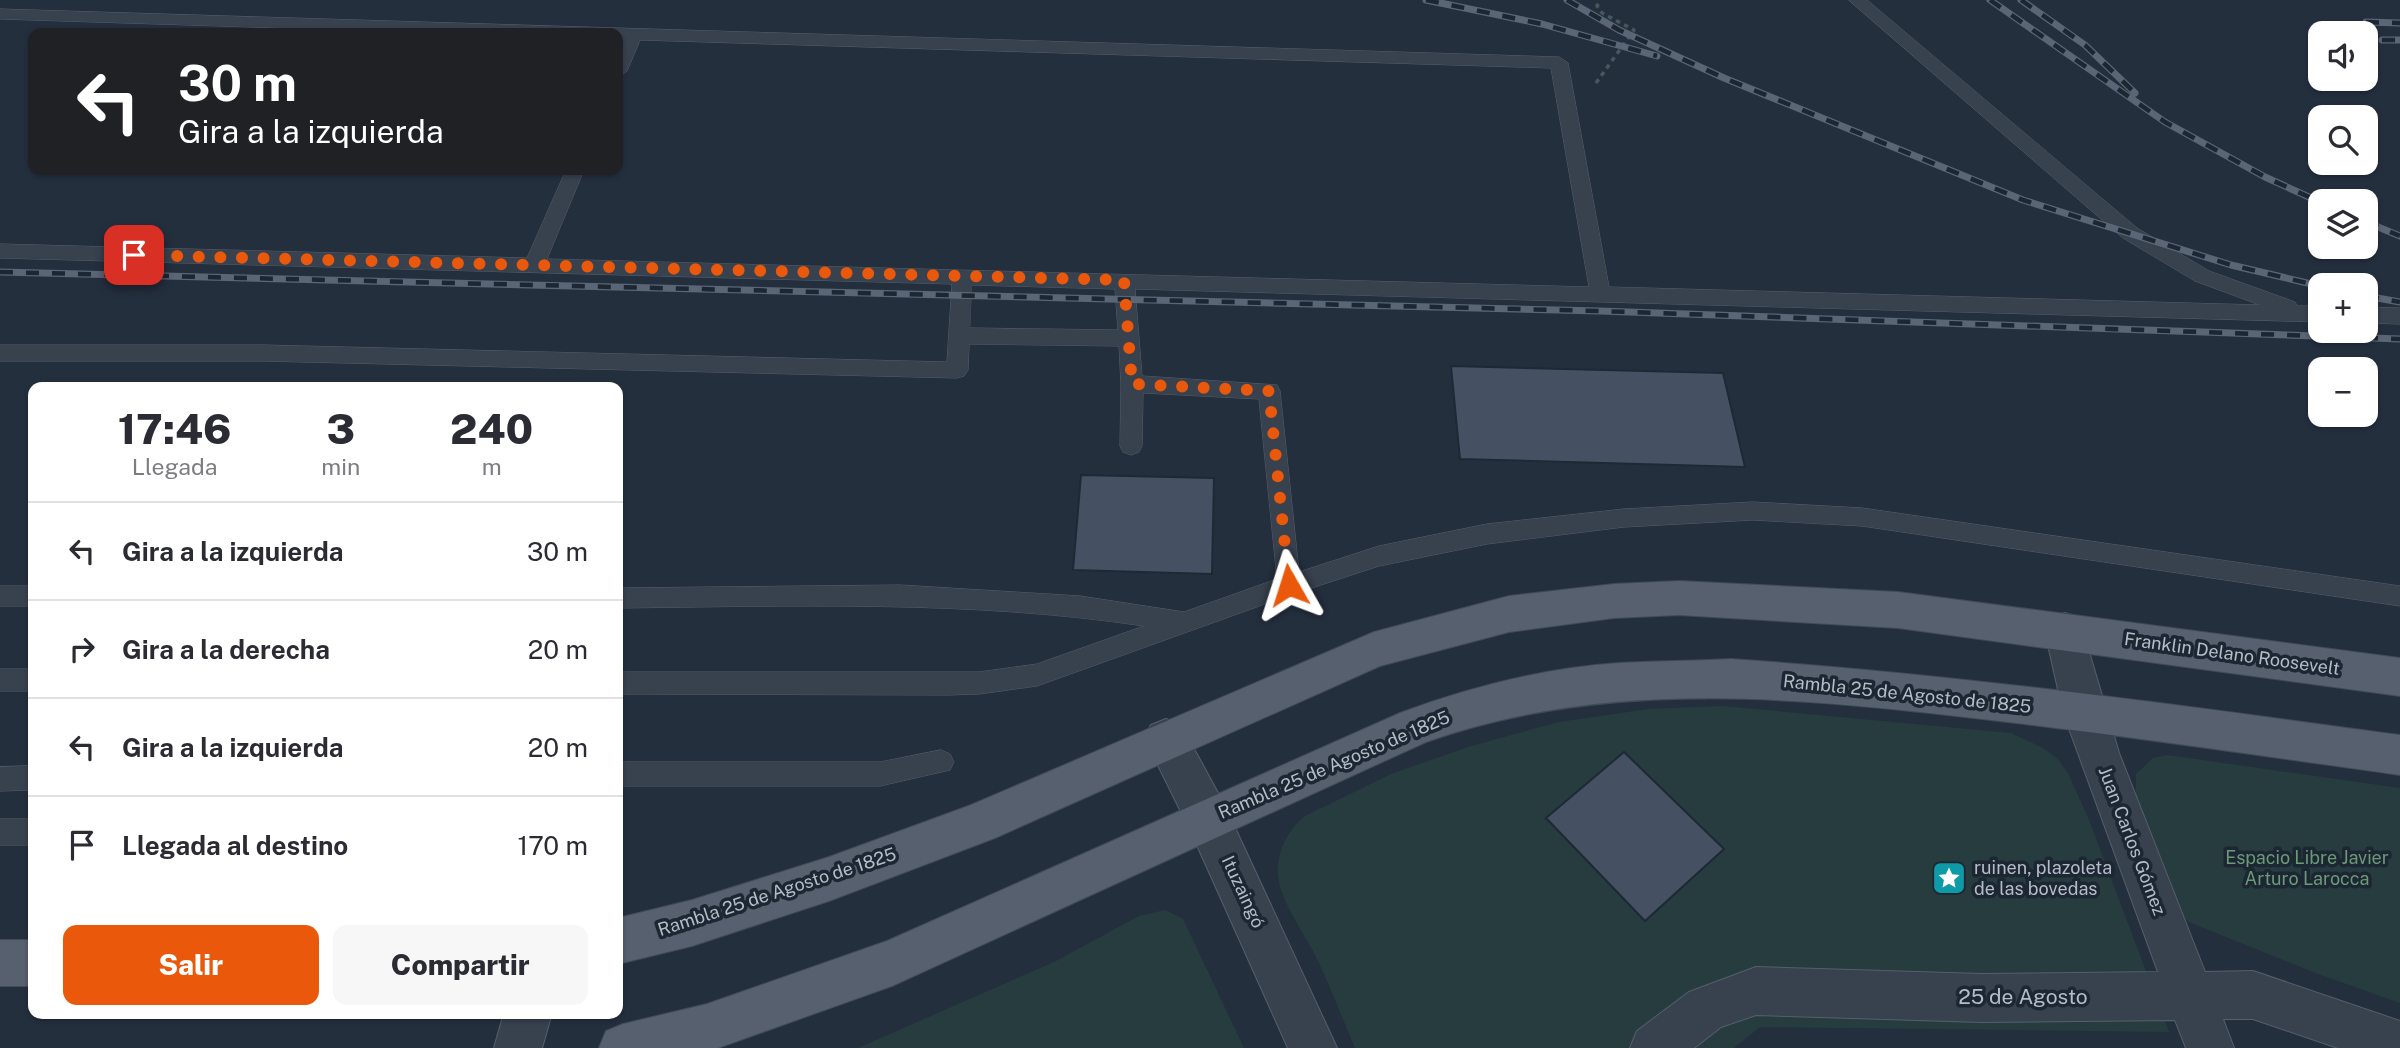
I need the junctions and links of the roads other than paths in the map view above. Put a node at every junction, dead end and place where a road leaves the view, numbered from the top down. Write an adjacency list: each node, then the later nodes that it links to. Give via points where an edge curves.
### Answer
1 (1857, 0): 13 (lane, via 2130,233 2202,276)
2 (0, 14): 3 (lane)
3 (444, 28)
4 (623, 34): 5 (lane)
5 (634, 34): 6 (lane); 12 (lane, via 1559,63)
6 (623, 59)
7 (573, 175): 9 (lane)
8 (0, 251): 9 (lane)
9 (534, 265): 10 (lane)
10 (962, 276): 11 (lane); 17 (lane)
11 (1124, 280): 12 (lane); 18 (lane)
12 (1600, 294): 14 (lane)
13 (2308, 312)
14 (2308, 314)
15 (2378, 315): 16 (lane)
16 (2400, 316)
17 (959, 336): 18 (lane); 19 (lane, via 957,370 263,354)
18 (1129, 338): 20 (lane)
19 (0, 354)
20 (1132, 384): 21 (lane); 22 (lane, via 1269,391)
21 (1131, 446)
22 (1289, 585): 25 (lane, via 1379,556 1487,534 1624,518 1753,511 1863,517); 27 (lane)
23 (0, 596): 24 (lane)
24 (28, 596)
25 (2400, 596)
26 (623, 598): 27 (lane, via 900,595 1080,606)
27 (1185, 622): 32 (lane, via 1037,675 979,683)
28 (2065, 631): 29 (main road, Franklin Delano Roosevelt); 33 (street, Juan Carlos Gómez); 34 (main road, Rambla 25 de Agosto de 1825, via 1898,610 1716,600 1614,601 1509,614 1374,650)
29 (2400, 677)
30 (0, 680): 31 (lane)
31 (28, 680)
32 (623, 683)
33 (2084, 712): 35 (main road); 40 (main road, Rambla 25 de Agosto de 1825, via 1878,688 1731,677 1616,682 1472,707 1415,727); 46 (street, Juan Carlos Gómez)
34 (1166, 739): 40 (street, Ituzaingó); 43 (main road, Rambla 25 de Agosto de 1825, via 979,823 829,879)
35 (2400, 755)
36 (941, 762): 37 (lane, via 880,774)
37 (623, 774)
38 (28, 778): 39 (lane)
39 (0, 779)
40 (1208, 819): 50 (main road, Rambla 25 de Agosto de 1825, via 892,963 707,1028); 51 (street, Ituzaingó)
41 (0, 832): 42 (lane)
42 (28, 832)
43 (623, 940)
44 (0, 963): 45 (main road)
45 (28, 963)
46 (2191, 996): 48 (street, 25 de Agosto, via 2253,995); 52 (street, 25 de Agosto, via 1982,998 1756,991 1706,1009); 53 (street, Juan Carlos Gómez)
47 (526, 1019): 49 (street)
48 (2400, 1045)
49 (518, 1048)
50 (623, 1048)
51 (1313, 1048)
52 (1654, 1048)
53 (2210, 1048)

